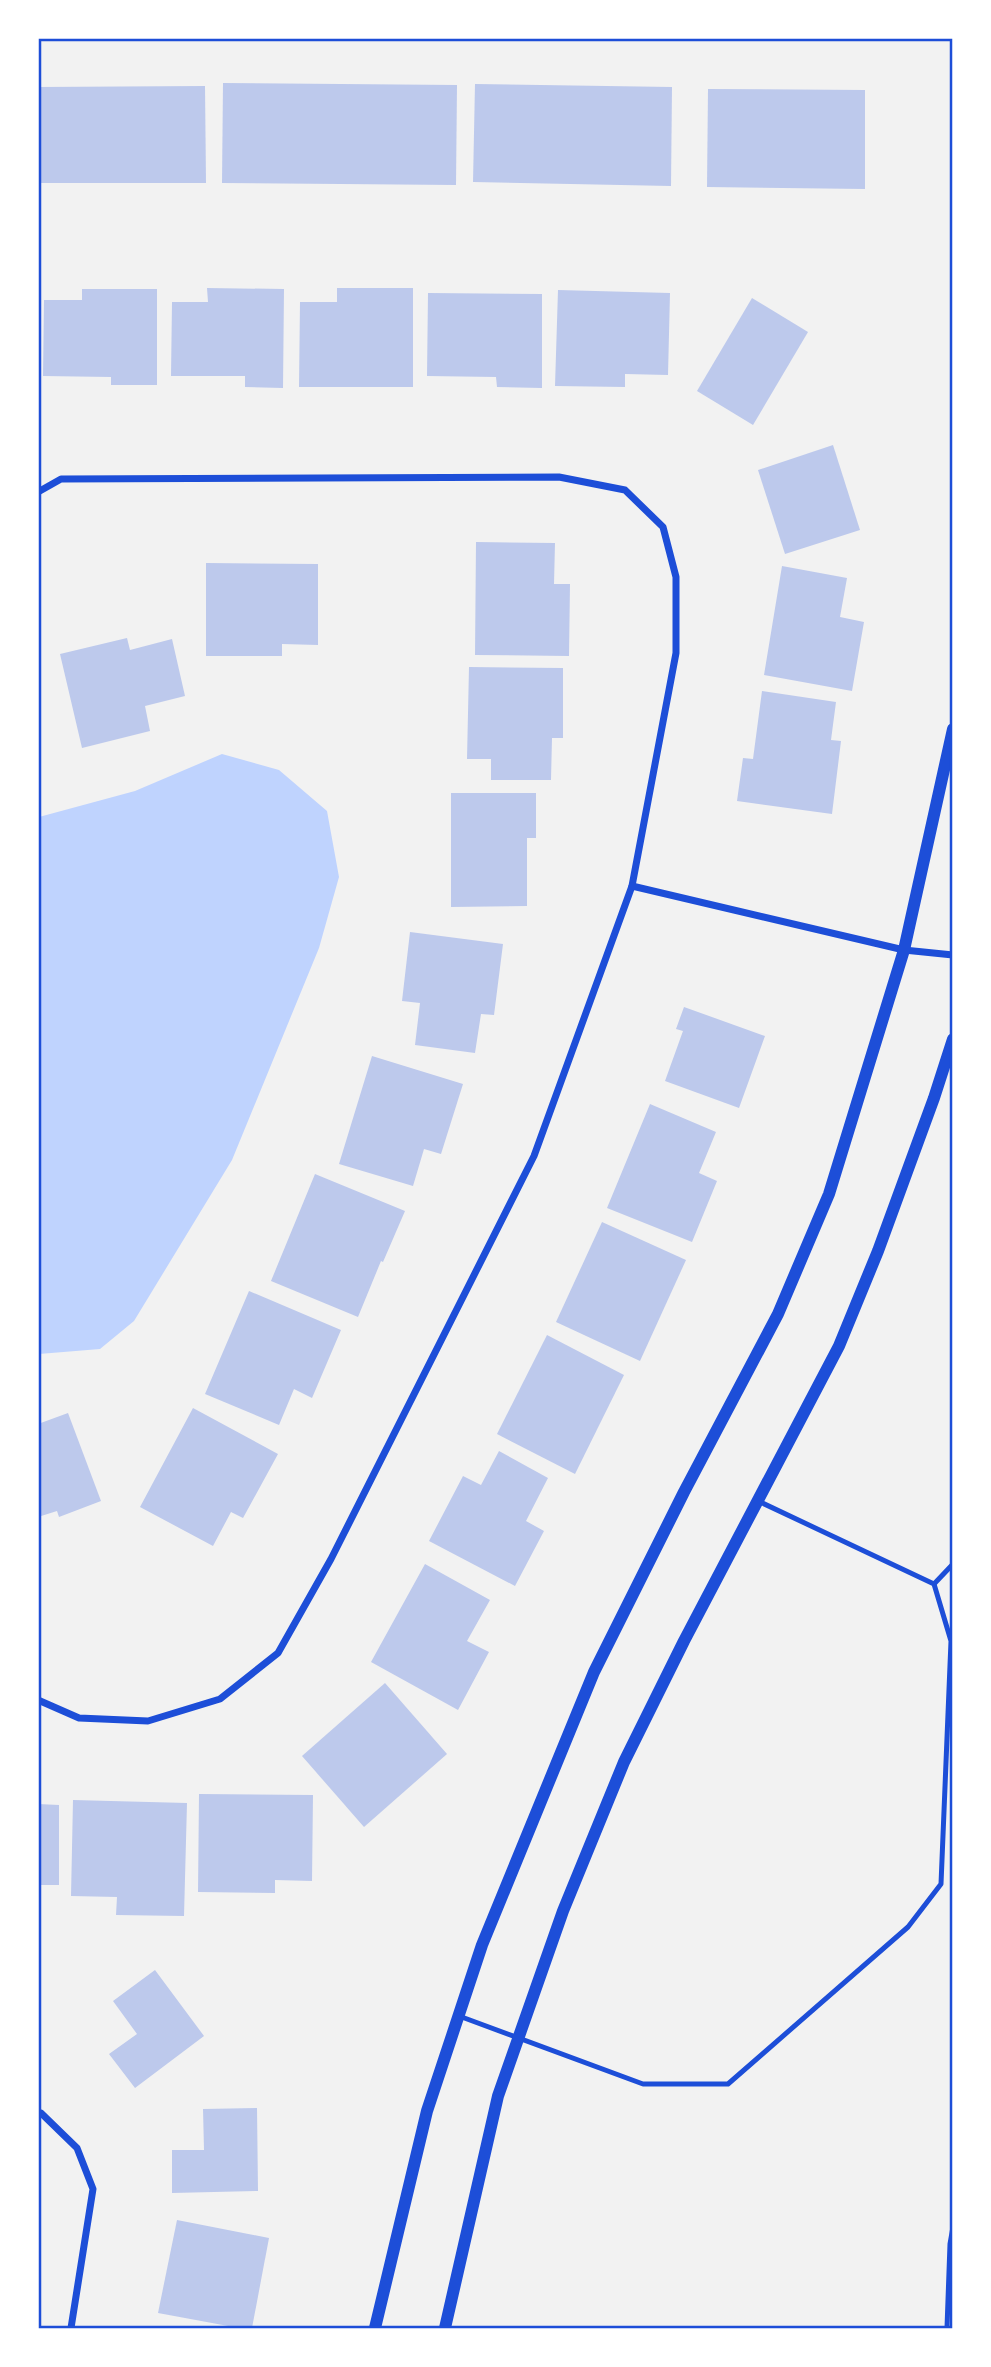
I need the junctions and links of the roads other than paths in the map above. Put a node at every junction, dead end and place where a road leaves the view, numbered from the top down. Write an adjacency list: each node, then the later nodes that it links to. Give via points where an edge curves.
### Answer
1 (38, 492): 3 (street, via 61,479 559,477 625,490 663,527 676,578 676,653)
2 (953, 729): 4 (street)
3 (632, 886): 4 (street); 10 (street, via 534,1156 331,1559 278,1653 220,1699 148,1721 79,1718)
4 (904, 950): 5 (street); 11 (street, via 824,1206 778,1314 594,1672 482,1945)
5 (953, 955)
6 (953, 1039): 7 (street, via 839,1346)
7 (758, 1501): 9 (lane); 12 (street, via 624,1762 563,1911)
8 (953, 1564): 9 (lane)
9 (934, 1584): 12 (lane, via 951,1641 941,1884 908,1927 728,2084 643,2084)
10 (38, 1700)
11 (459, 2016): 12 (lane); 16 (street, via 427,2111)
12 (518, 2039): 17 (street, via 498,2096)
13 (38, 2112): 15 (street, via 77,2148 93,2189)
14 (953, 2227): 18 (lane)
15 (71, 2329)
16 (375, 2329)
17 (445, 2329)
18 (947, 2329)

